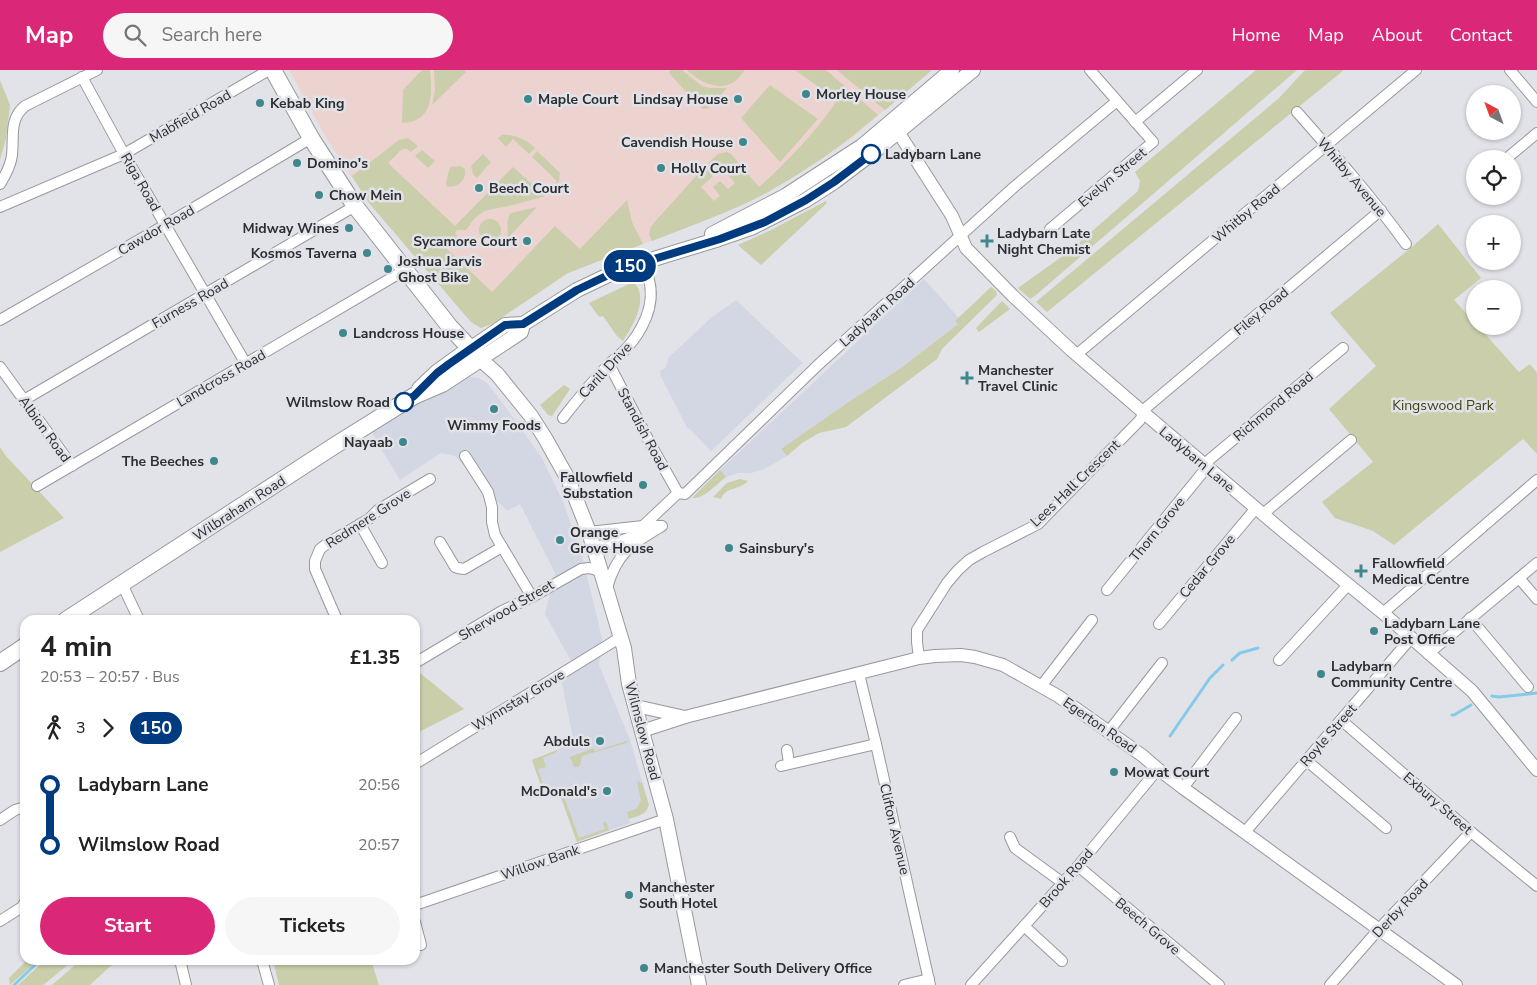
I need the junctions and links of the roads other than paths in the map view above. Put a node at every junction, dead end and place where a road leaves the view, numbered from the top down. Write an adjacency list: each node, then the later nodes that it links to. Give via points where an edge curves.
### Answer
1 (97, 70): 10 (street)
2 (269, 70): 20 (street, Mabfield Road)
3 (273, 70): 17 (highway, Wilmslow Road)
4 (952, 70): 15 (main road)
5 (973, 70): 15 (main road)
6 (1090, 70): 11 (street)
7 (1197, 70): 14 (street)
8 (1416, 70): 18 (street, Whitby Road)
9 (1510, 70): 12 (street)
10 (82, 77): 20 (street, Riga Road); 21 (street, via 17,112 12,156)
11 (1117, 101): 14 (street); 27 (street, Ladybarn Road)
12 (1537, 102)
13 (1297, 112): 18 (street, Whitby Avenue)
14 (1135, 122): 26 (street, Evelyn Street, via 1153,142)
15 (895, 126): 27 (street, Ladybarn Lane, via 952,216); 29 (main road, via 785,196 685,249)
16 (1537, 133): 19 (street)
17 (311, 138): 22 (highway, Wilmslow Road); 25 (street, Cawdor Road)
18 (1326, 145): 24 (street, Whitby Avenue); 35 (street, Whitby Road)
19 (1517, 150)
20 (124, 154): 23 (street, Mabfield Road); 25 (street, Riga Road)
21 (0, 184)
22 (356, 206): 30 (highway, Wilmslow Road); 31 (street, Furness Road)
23 (0, 207)
24 (1381, 210): 28 (street, Whitby Avenue); 40 (street, Filey Road, via 1182,377)
25 (165, 225): 31 (street, Riga Road); 32 (street, Cawdor Road)
26 (1050, 229)
27 (960, 237): 35 (street, Ladybarn Lane, via 966,248 1013,296); 49 (street, Ladybarn Road, via 818,365 685,494)
28 (1406, 244)
29 (643, 261): 34 (main road, via 585,286 523,324 521,332); 37 (street, Carill Drive, via 650,281 648,312 636,336)
30 (405, 270): 34 (highway, Wilmslow Road); 36 (street, Landcross Road)
31 (205, 294): 36 (street, Riga Road); 39 (street, Furness Road)
32 (0, 320)
33 (1344, 348): 45 (street, Richmond Road, via 1209,460)
34 (475, 354): 54 (main road, Wilmslow Road, via 497,374 545,438 568,478); 62 (highway, Wilbraham Road, via 437,373 414,396)
35 (1076, 355): 40 (street, Ladybarn Lane)
36 (246, 364): 44 (street, Landcross Road)
37 (609, 364): 41 (street, Carill Drive); 49 (street, Standish Road)
38 (0, 367): 39 (street, Albion Road)
39 (24, 400): 44 (street, Albion Road)
40 (1144, 413): 45 (street, Ladybarn Lane); 79 (street, Lees Hall Crescent, via 1038,524 982,552 958,570 917,630)
41 (563, 418)
42 (1351, 440): 50 (street, Cedar Grove)
43 (465, 456): 56 (street, via 488,492 495,534)
44 (72, 466): 48 (street, Landcross Road)
45 (1207, 467): 50 (street, Ladybarn Lane); 65 (street, Thorn Grove)
46 (430, 479): 51 (street, Redmere Grove)
47 (1537, 480): 68 (street)
48 (37, 486)
49 (678, 493): 52 (street, Ladybarn Road)
50 (1259, 511): 63 (street, Ladybarn Lane); 74 (street, Cedar Grove)
51 (360, 524): 58 (street); 71 (street, Redmere Grove, via 328,542 320,549 315,561 318,578)
52 (643, 526): 53 (street); 54 (street)
53 (662, 526): 57 (street, via 615,543); 64 (street, via 621,555)
54 (589, 532): 57 (main road, Wilmslow Road)
55 (440, 542): 56 (street, via 455,567 464,569)
56 (502, 547): 66 (street)
57 (593, 547): 60 (main road, Wilmslow Road)
58 (382, 563)
59 (1537, 563): 61 (street)
60 (600, 571): 64 (main road, Wilmslow Road); 66 (street, Sherwood Street, via 581,569)
61 (1519, 578): 67 (street); 72 (street)
62 (122, 584): 69 (highway, Wilbraham Road); 70 (street)
63 (1348, 585): 68 (street, Ladybarn Lane); 81 (street)
64 (607, 588): 75 (main road, Wilmslow Road)
65 (1107, 590)
66 (532, 597): 80 (street, Sherwood Street, via 502,611)
67 (1537, 599)
68 (1382, 613): 76 (street, Ladybarn Lane)
69 (74, 615)
70 (137, 615)
71 (335, 615)
72 (1470, 618): 78 (street); 86 (street)
73 (1092, 620): 85 (street)
74 (1159, 624)
75 (621, 637): 87 (main road, Wilmslow Road); 96 (street, Wynnstay Grove)
76 (1411, 638): 78 (street, Ladybarn Lane); 90 (street, Royle Street)
77 (20, 649): 83 (highway)
78 (1428, 654): 98 (street, Ladybarn Lane, via 1472,691)
79 (919, 658): 84 (street, Egerton Road); 85 (street, Egerton Road, via 975,657 1003,665)
80 (420, 660)
81 (1279, 660)
82 (1162, 662): 92 (street)
83 (0, 663)
84 (858, 674): 88 (street, Egerton Road); 93 (street, Clifton Avenue)
85 (1042, 686): 92 (street, Egerton Road)
86 (1528, 687)
87 (636, 706): 88 (street, Egerton Road); 91 (main road, Wilmslow Road)
88 (685, 717): 91 (street, Egerton Road)
89 (1236, 718): 99 (street)
90 (1341, 720): 95 (street, Royle Street); 105 (street, Exbury Street)
91 (642, 731): 101 (main road, Wilmslow Road)
92 (1109, 731): 97 (street, Egerton Road)
93 (876, 744): 94 (street, via 785,764); 120 (street, Clifton Avenue)
94 (787, 750)
95 (1306, 760): 103 (street); 104 (street, Royle Street)
96 (420, 761)
97 (1158, 769): 99 (street, Egerton Road); 107 (street, Brook Road)
98 (1537, 770)
99 (1183, 788): 104 (street, Egerton Road)
100 (20, 808): 102 (street)
101 (666, 818): 110 (street, Willow Bank); 123 (main road, Wilmslow Road)
102 (0, 820)
103 (1386, 828)
104 (1245, 832): 114 (street, Egerton Road)
105 (1471, 832): 109 (street, Exbury Street); 114 (street, Derby Road)
106 (1010, 837): 108 (street, via 1015,848)
107 (1078, 866): 108 (street, Brook Road); 126 (street, Beech Grove)
108 (1063, 883): 113 (street, Brook Road)
109 (1537, 886)
110 (420, 904)
111 (20, 908): 112 (street)
112 (0, 921)
113 (1024, 926): 117 (street); 125 (street, Brook Road)
114 (1379, 929): 127 (street, Derby Road); 128 (street, Egerton Road)
115 (420, 942): 116 (street)
116 (421, 946)
117 (1062, 961)
118 (181, 965): 121 (street)
119 (263, 965): 122 (street)
120 (929, 982): 124 (street)
121 (186, 985)
122 (269, 985)
123 (699, 985)
124 (904, 985)
125 (971, 985)
126 (1219, 985)
127 (1330, 985)
128 (1456, 985)

